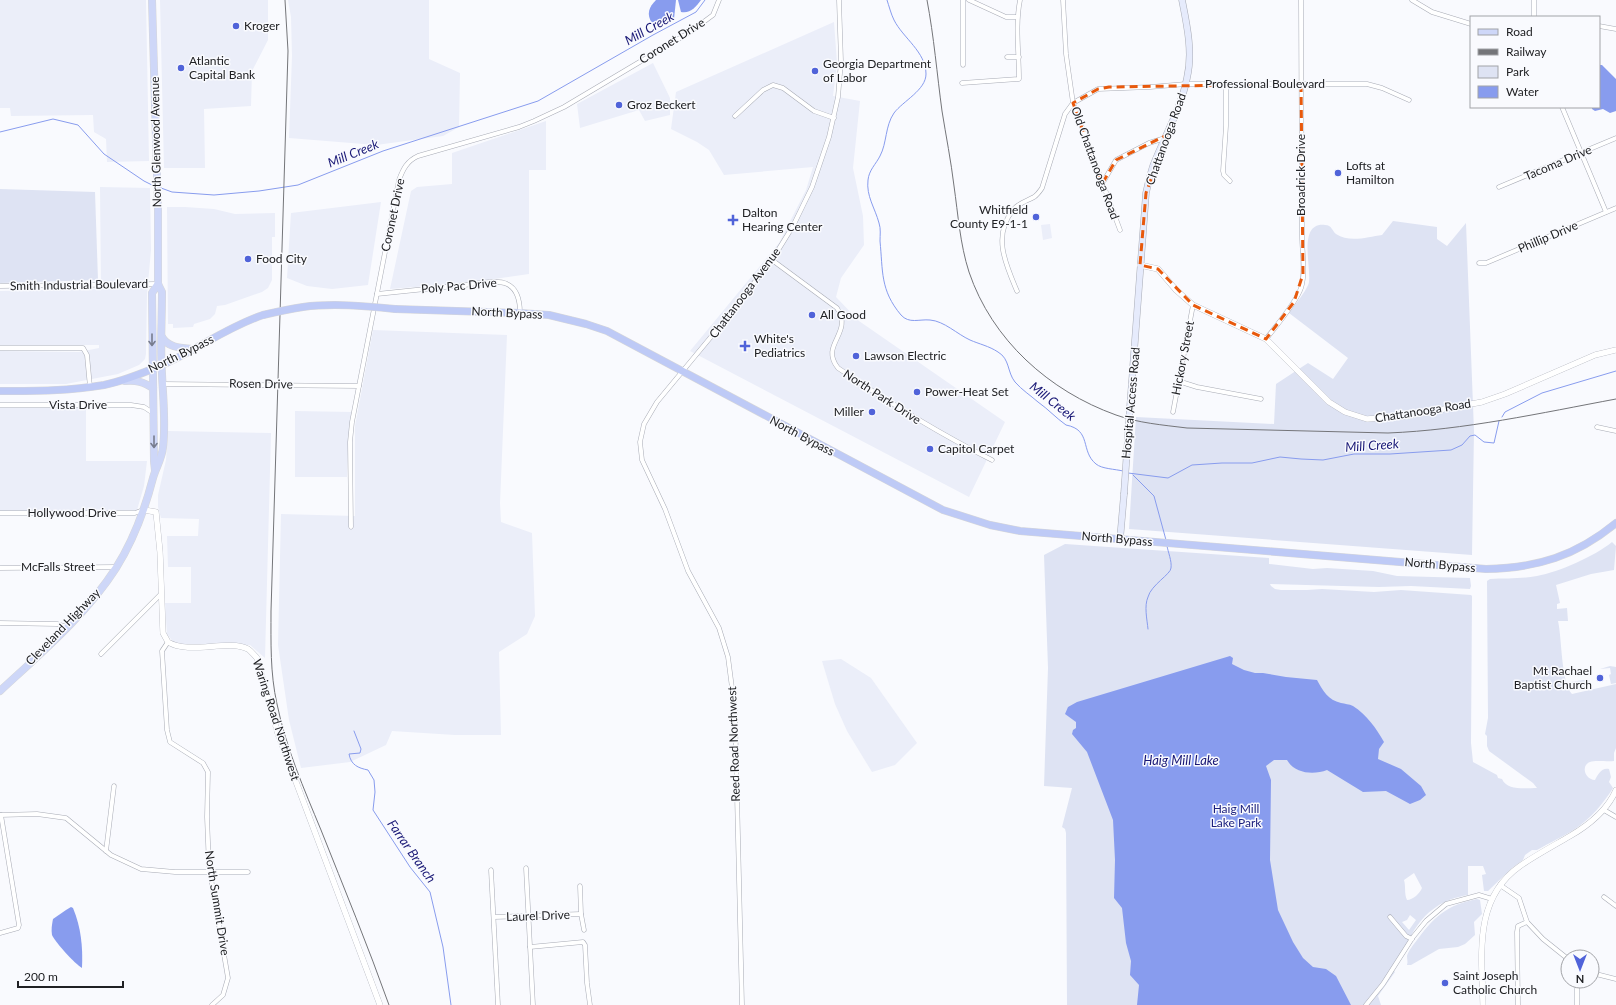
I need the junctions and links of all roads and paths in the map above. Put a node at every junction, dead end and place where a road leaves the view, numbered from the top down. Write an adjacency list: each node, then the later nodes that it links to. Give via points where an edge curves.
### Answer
1 (152, 0): 41 (main road, North Glenwood Avenue)
2 (719, 0): 44 (street, Coronet Drive, via 713,15 690,32 564,107 534,122 418,156 408,163 399,180)
3 (839, 0): 28 (street, Chattanooga Avenue, via 841,61)
4 (963, 0): 19 (street)
5 (969, 0): 13 (street, via 1006,17)
6 (1020, 0): 13 (street)
7 (1063, 0): 25 (street, Old Chattanooga Road, via 1066,54)
8 (1182, 0): 21 (main road, Chattanooga Road, via 1189,50)
9 (1301, 0): 22 (street, Broadrick Drive)
10 (1412, 0): 14 (street, via 1432,12)
11 (1534, 0): 12 (street)
12 (1534, 16)
13 (1017, 17): 18 (street)
14 (1470, 24)
15 (1600, 26): 16 (street)
16 (1616, 29)
17 (1007, 57): 18 (street)
18 (1019, 57): 20 (street, via 1019,79)
19 (963, 65)
20 (962, 83)
21 (1186, 84): 23 (street, Professional Boulevard); 25 (street, Professional Boulevard, via 1098,89); 29 (main road, Chattanooga Road)
22 (1301, 84): 23 (street, Professional Boulevard); 24 (street, Professional Boulevard, via 1367,84); 48 (street, Broadrick Drive, via 1301,289)
23 (1226, 85): 32 (street, via 1223,171)
24 (1409, 100)
25 (1073, 104): 33 (street, Old Chattanooga Road); 43 (street, Professional Boulevard, via 1065,114 1042,188 1034,197 1012,210 1004,227 1001,249)
26 (1562, 108): 31 (street)
27 (736, 116): 28 (street, via 763,90 773,85 783,88 814,111)
28 (834, 118): 38 (street, Chattanooga Avenue, via 824,156 812,187 793,226)
29 (1165, 138): 33 (street, via 1116,160); 40 (main road, Chattanooga Road, via 1146,193)
30 (1616, 138): 31 (street, Tacoma Drive)
31 (1581, 153): 34 (street, Tacoma Drive); 36 (street)
32 (1230, 181)
33 (1102, 184): 37 (street, Old Chattanooga Road)
34 (1499, 187)
35 (1616, 208): 36 (street, Phillip Drive)
36 (1606, 212): 39 (street, Phillip Drive, via 1486,263)
37 (1120, 230)
38 (772, 260): 54 (street, Chattanooga Avenue); 68 (street, North Park Drive, via 837,308 842,327 832,349 833,360 838,368 911,416)
39 (1479, 263)
40 (1140, 265): 45 (street, Chattanooga Road, via 1158,269); 74 (main road, Hospital Access Road, bridge)
41 (158, 284): 42 (street, Smith Industrial Boulevard); 47 (main road, North Glenwood Avenue, via 162,292); 53 (main road, North Glenwood Avenue, one-way to 53, via 152,293)
42 (0, 286)
43 (1017, 291)
44 (377, 294): 46 (street, Poly Pac Drive, via 504,283 515,291 520,303); 58 (street, Coronet Drive)
45 (1193, 305): 48 (street, Chattanooga Road); 56 (street, Hickory Street)
46 (520, 313): 50 (highway, North Bypass, bridge, via 324,305 304,307 263,315); 54 (highway, North Bypass, via 570,320 607,332)
47 (162, 337): 50 (main road, via 175,347); 52 (main road, North Glenwood Avenue)
48 (1266, 339): 51 (street, Chattanooga Road, via 1329,402 1344,412 1367,419 1406,416 1482,402 1594,355)
49 (0, 348): 59 (street, via 83,348 88,355)
50 (193, 349): 52 (highway, North Bypass)
51 (1616, 350)
52 (162, 365): 53 (highway, North Bypass); 57 (main road, Cleveland Highway)
53 (152, 368): 55 (highway, North Bypass); 60 (main road, Cleveland Highway)
54 (683, 372): 74 (highway, North Bypass, via 916,498 943,510 990,525 1020,531); 116 (street, Reed Road Northwest, via 657,402 648,417 642,431 640,447 642,460 665,509 685,565 719,628 728,657 735,711)
55 (113, 382): 59 (highway, North Bypass); 60 (main road, via 136,380)
56 (1178, 382): 62 (street); 64 (street, Hickory Street)
57 (163, 384): 58 (street, Rosen Drive); 69 (main road, Cleveland Highway, via 163,446)
58 (359, 386): 73 (street, Coronet Drive, via 350,442)
59 (90, 387): 61 (highway, North Bypass, via 52,391)
60 (153, 388): 65 (main road, Cleveland Highway)
61 (0, 391)
62 (1261, 399)
63 (0, 405): 65 (street, Vista Drive, via 132,405 144,407)
64 (1173, 412)
65 (154, 414): 69 (main road, Cleveland Highway, one-way to 69)
66 (1597, 427): 67 (street)
67 (1616, 431)
68 (992, 460)
69 (156, 470): 70 (main road, Cleveland Highway)
70 (144, 510): 71 (street, Hollywood Drive, via 135,513); 75 (main road, Cleveland Highway); 77 (street, via 156,512)
71 (0, 513)
72 (1616, 523): 74 (highway, North Bypass, via 1584,546 1553,560 1515,568 1486,569)
73 (351, 528)
74 (1120, 540)
75 (116, 567): 76 (street, McFalls Street); 79 (main road, Cleveland Highway)
76 (0, 568)
77 (161, 594): 80 (street, via 163,633); 81 (street)
78 (0, 623): 79 (street, via 52,623)
79 (67, 627): 82 (main road, Cleveland Highway)
80 (168, 642): 91 (street, North Summit Drive, via 162,651 166,721 170,742 203,763 208,772); 112 (street, Waring Road Northwest, via 176,647 236,646 247,649 257,658 278,734)
81 (101, 654)
82 (0, 691)
83 (114, 786): 88 (street)
84 (1616, 790): 85 (street)
85 (1604, 810): 87 (street); 93 (street, via 1575,833 1520,866)
86 (1, 815): 88 (street, via 37,814 66,818); 104 (street, via 19,925 18,928)
87 (1616, 817)
88 (106, 852): 91 (street, via 145,870)
89 (526, 868): 100 (street)
90 (491, 870): 99 (street)
91 (209, 872): 92 (street); 111 (street, North Summit Drive, via 228,978 223,995)
92 (248, 872)
93 (1500, 885): 96 (street); 102 (street, via 1519,898)
94 (580, 886): 98 (street)
95 (1604, 897): 97 (street)
96 (1492, 899): 105 (street, via 1479,895 1446,904 1426,921); 118 (street, via 1483,932)
97 (1616, 906)
98 (581, 914): 100 (street, Laurel Drive); 103 (street)
99 (494, 917): 100 (street, Laurel Drive); 113 (street)
100 (528, 917): 106 (street)
101 (1390, 917): 105 (street, via 1406,936)
102 (1527, 922): 107 (street, via 1542,939); 119 (street, via 1518,926 1517,932)
103 (584, 930)
104 (0, 933)
105 (1412, 939): 117 (street)
106 (530, 947): 114 (street); 115 (street, via 583,942)
107 (1560, 953)
108 (1600, 976): 109 (street)
109 (1616, 978)
110 (1577, 989): 120 (street)
111 (212, 1005)
112 (380, 1005)
113 (498, 1005)
114 (533, 1005)
115 (590, 1005)
116 (742, 1005)
117 (1366, 1005)
118 (1483, 1005)
119 (1518, 1005)
120 (1577, 1005)

